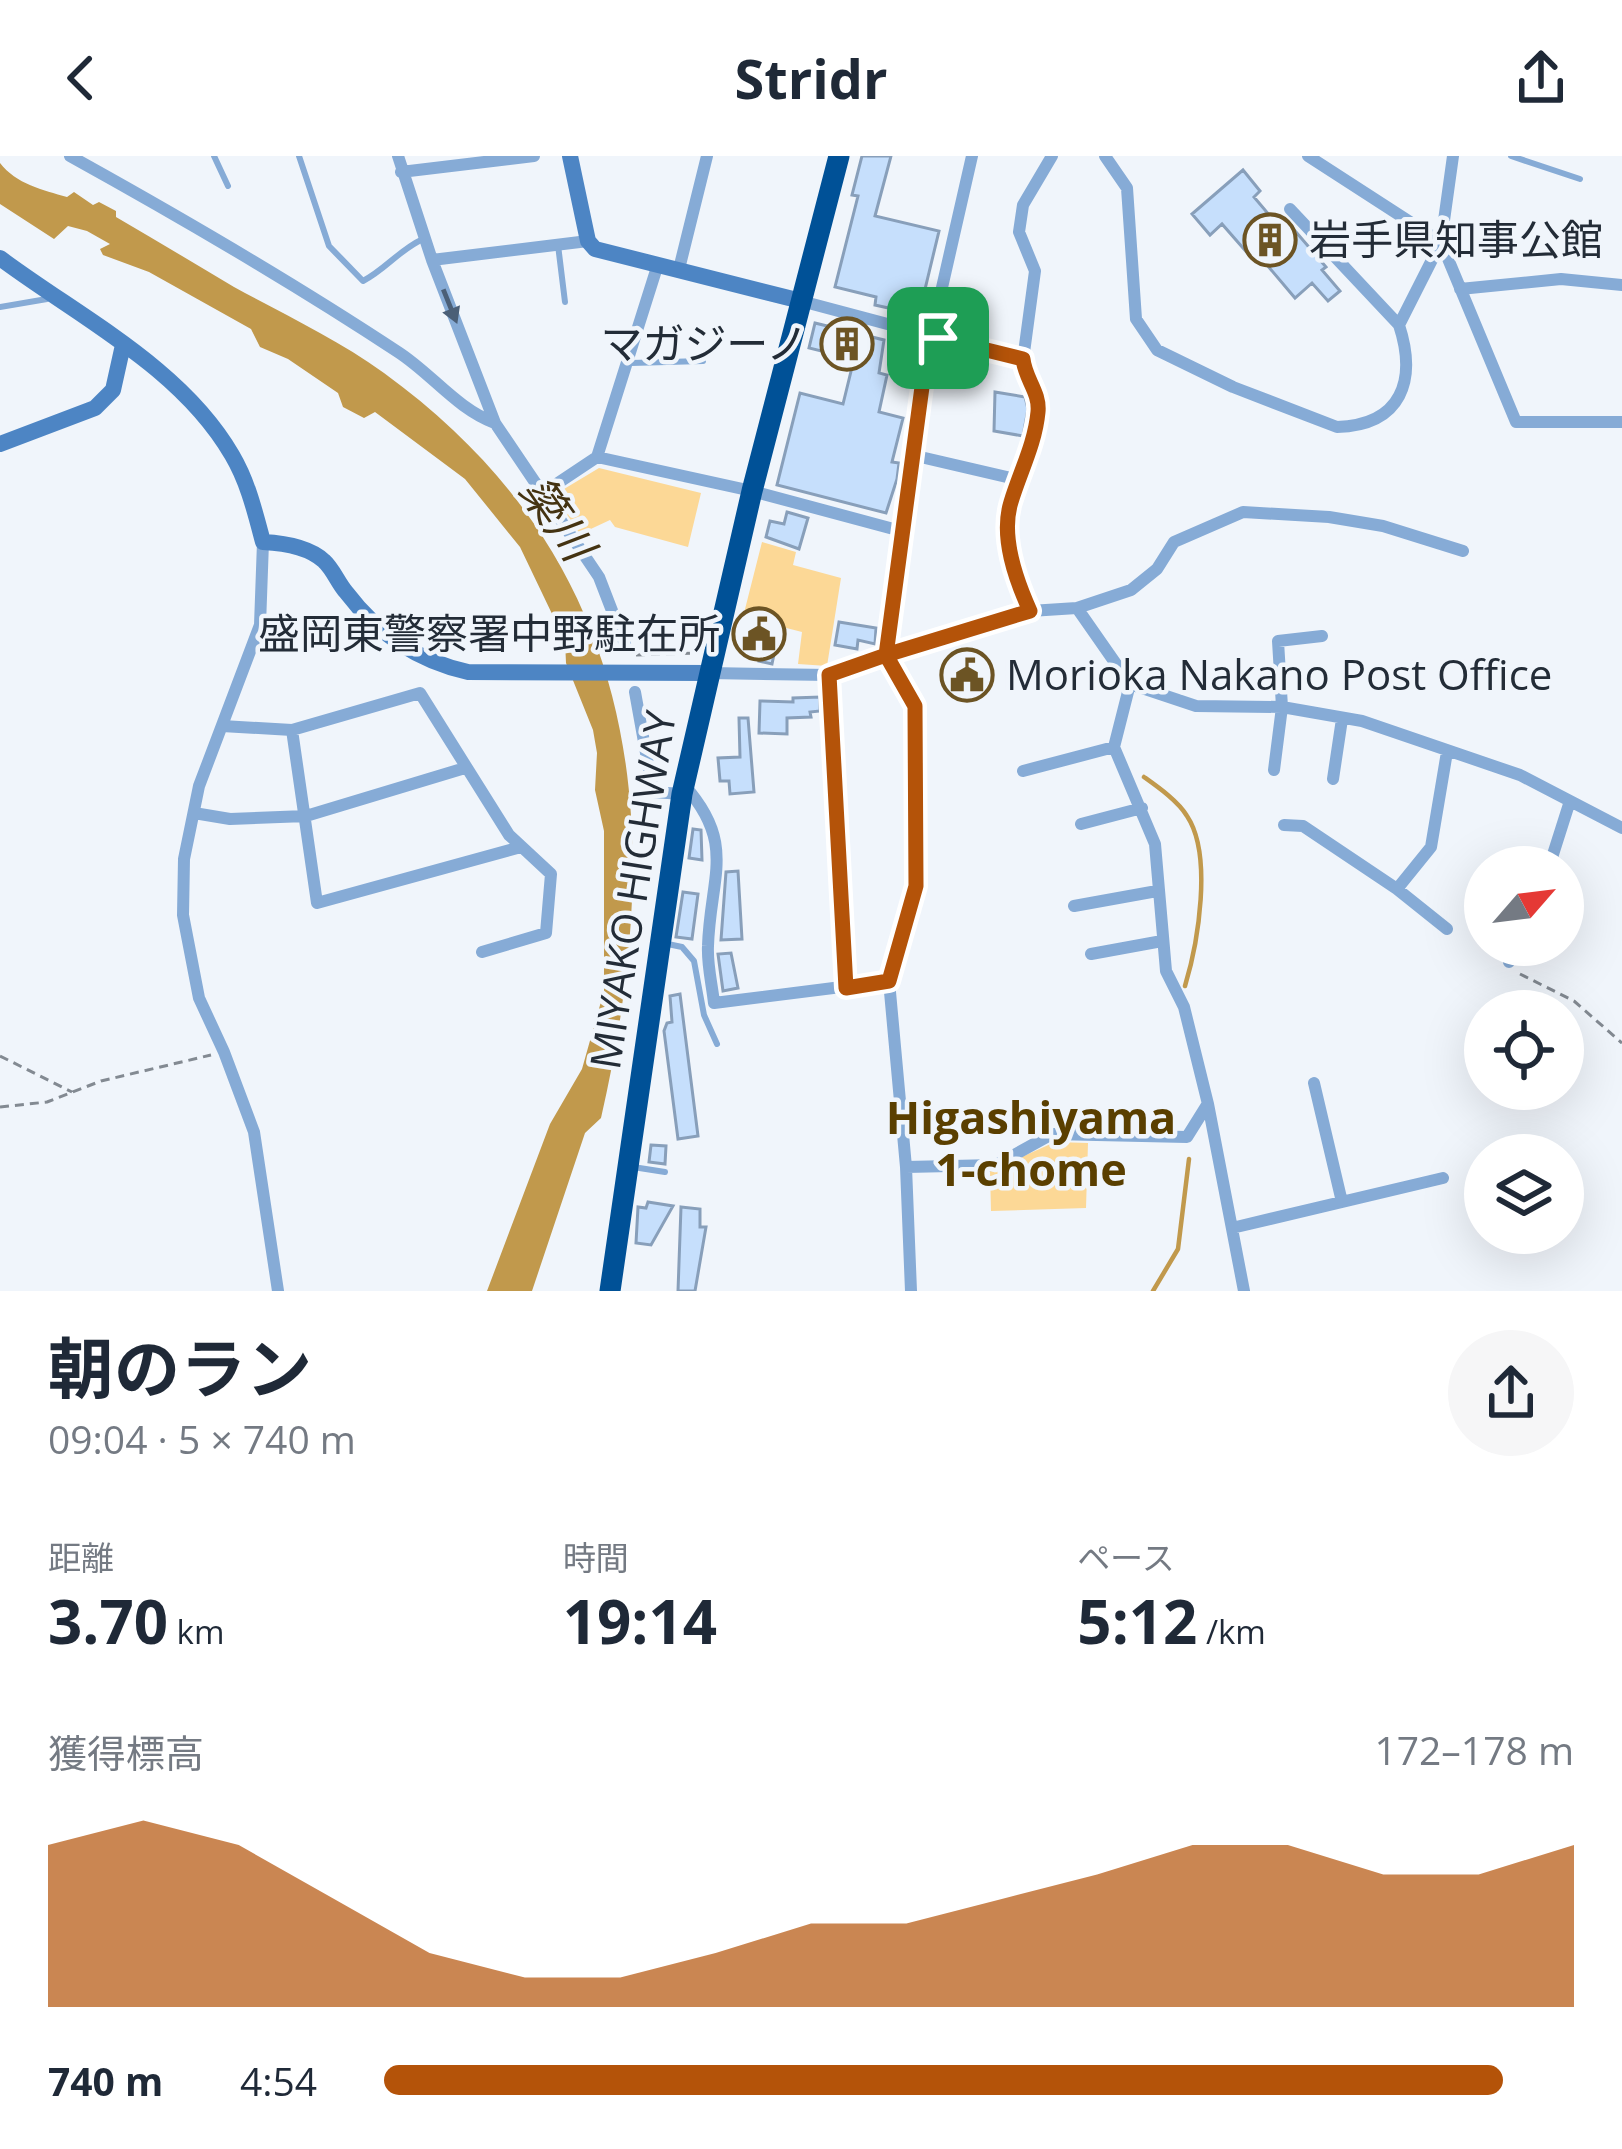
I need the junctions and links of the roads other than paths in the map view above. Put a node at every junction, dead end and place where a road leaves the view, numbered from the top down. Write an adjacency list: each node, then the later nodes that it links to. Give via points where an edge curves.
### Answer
1 (70, 156): 40 (street, via 254,261)
2 (214, 156): 17 (lane)
3 (298, 156): 19 (lane, via 329,245 363,281)
4 (398, 156): 15 (street)
5 (534, 156): 15 (street)
6 (570, 156): 20 (street)
7 (707, 156): 26 (street)
8 (839, 156): 30 (highway, MIYAKO HIGHWAY)
9 (972, 156): 34 (street)
10 (1052, 156): 36 (street, via 1023,205 1019,232 1035,271)
11 (1105, 156): 33 (street, via 1127,188 1136,319 1177,363 1323,423 1354,427 1388,412 1401,396 1408,380)
12 (1308, 156): 21 (street)
13 (1453, 156): 21 (street)
14 (1511, 156): 16 (lane)
15 (401, 172): 19 (street)
16 (1580, 179)
17 (228, 186)
18 (1289, 209): 33 (street)
19 (424, 238): 24 (street)
20 (588, 242): 22 (street); 25 (street)
21 (1441, 242): 28 (street); 33 (street)
22 (558, 245): 24 (street); 31 (lane)
23 (0, 258): 35 (street)
24 (432, 260): 40 (street, one-way to 40)
25 (658, 264): 26 (street); 38 (street)
26 (680, 269): 30 (street)
27 (1622, 285): 28 (street, via 1561,279)
28 (1460, 289): 39 (street, via 1516,422)
29 (47, 299): 32 (lane)
30 (801, 301): 34 (street); 45 (highway, MIYAKO HIGHWAY)
31 (565, 302)
32 (0, 308)
33 (1399, 325)
34 (929, 335): 36 (street); 42 (street)
35 (123, 345): 41 (street, via 113,390 95,408); 48 (street, via 166,378 232,454)
36 (1023, 359): 44 (street, via 1039,410)
37 (703, 361): 38 (lane)
38 (627, 363): 43 (street)
39 (1622, 422)
40 (495, 423): 46 (street)
41 (0, 444)
42 (912, 454): 44 (street); 47 (street)
43 (597, 458): 45 (street); 46 (street)
44 (1020, 480): 51 (street, via 1009,507 1012,572)
45 (752, 490): 47 (street); 55 (highway, MIYAKO HIGHWAY)
46 (544, 493): 53 (street, via 599,578)
47 (901, 531): 54 (street)
48 (263, 542): 55 (street, via 324,560 374,623 436,665 522,674); 61 (street, via 260,625)
49 (1463, 551): 50 (street, via 1383,526 1244,512 1174,542 1131,590)
50 (1078, 608): 51 (street); 57 (street)
51 (1030, 611): 54 (street)
52 (1322, 636): 59 (street, via 1278,641)
53 (626, 647)
54 (886, 655): 56 (street); 87 (street, via 915,706 916,886)
55 (709, 673): 56 (street); 69 (highway, MIYAKO HIGHWAY)
56 (829, 675): 88 (street)
57 (1130, 684): 59 (street, via 1196,706); 63 (street)
58 (635, 692): 69 (street, via 653,792)
59 (1282, 707): 60 (street); 66 (street)
60 (1342, 719): 64 (street); 68 (street)
61 (222, 726): 62 (street); 72 (street)
62 (292, 730): 65 (street, via 420,693); 73 (street)
63 (1114, 746): 67 (street); 71 (street)
64 (1447, 752): 70 (street, via 1520,775); 79 (street, via 1431,847)
65 (465, 768): 73 (street); 78 (street)
66 (1274, 770)
67 (1023, 771)
68 (1334, 779)
69 (683, 790): 84 (highway, MIYAKO HIGHWAY); 88 (street, via 704,807 718,846 708,950 714,1003)
70 (1570, 802): 76 (street); 77 (street)
71 (1142, 808): 74 (street); 80 (street, via 1155,844)
72 (194, 813): 73 (street); 98 (street, via 184,859 188,956 254,1132)
73 (307, 816): 78 (street, via 317,903)
74 (1081, 824)
75 (1284, 825): 79 (street, via 1303,826)
76 (1622, 828)
77 (1556, 846)
78 (521, 847): 85 (street, via 551,874 546,933)
79 (1397, 889): 82 (street)
80 (1157, 891): 81 (street); 83 (street)
81 (1074, 906)
82 (1447, 929)
83 (1162, 941): 86 (street); 91 (street)
84 (660, 943): 89 (lane, via 689,952); 92 (highway, MIYAKO HIGHWAY)
85 (482, 952)
86 (1091, 954)
87 (889, 981): 88 (street); 93 (street)
88 (846, 988)
89 (717, 1044)
90 (1314, 1083): 96 (street)
91 (1208, 1104): 93 (street, via 1187,1137 1052,1134 996,1165); 97 (street)
92 (630, 1167): 94 (lane); 99 (highway, MIYAKO HIGHWAY)
93 (906, 1167): 100 (street)
94 (665, 1172)
95 (1443, 1178): 96 (street)
96 (1342, 1202): 97 (street)
97 (1232, 1228): 101 (street)
98 (278, 1291)
99 (610, 1291)
100 (911, 1291)
101 (1244, 1291)

